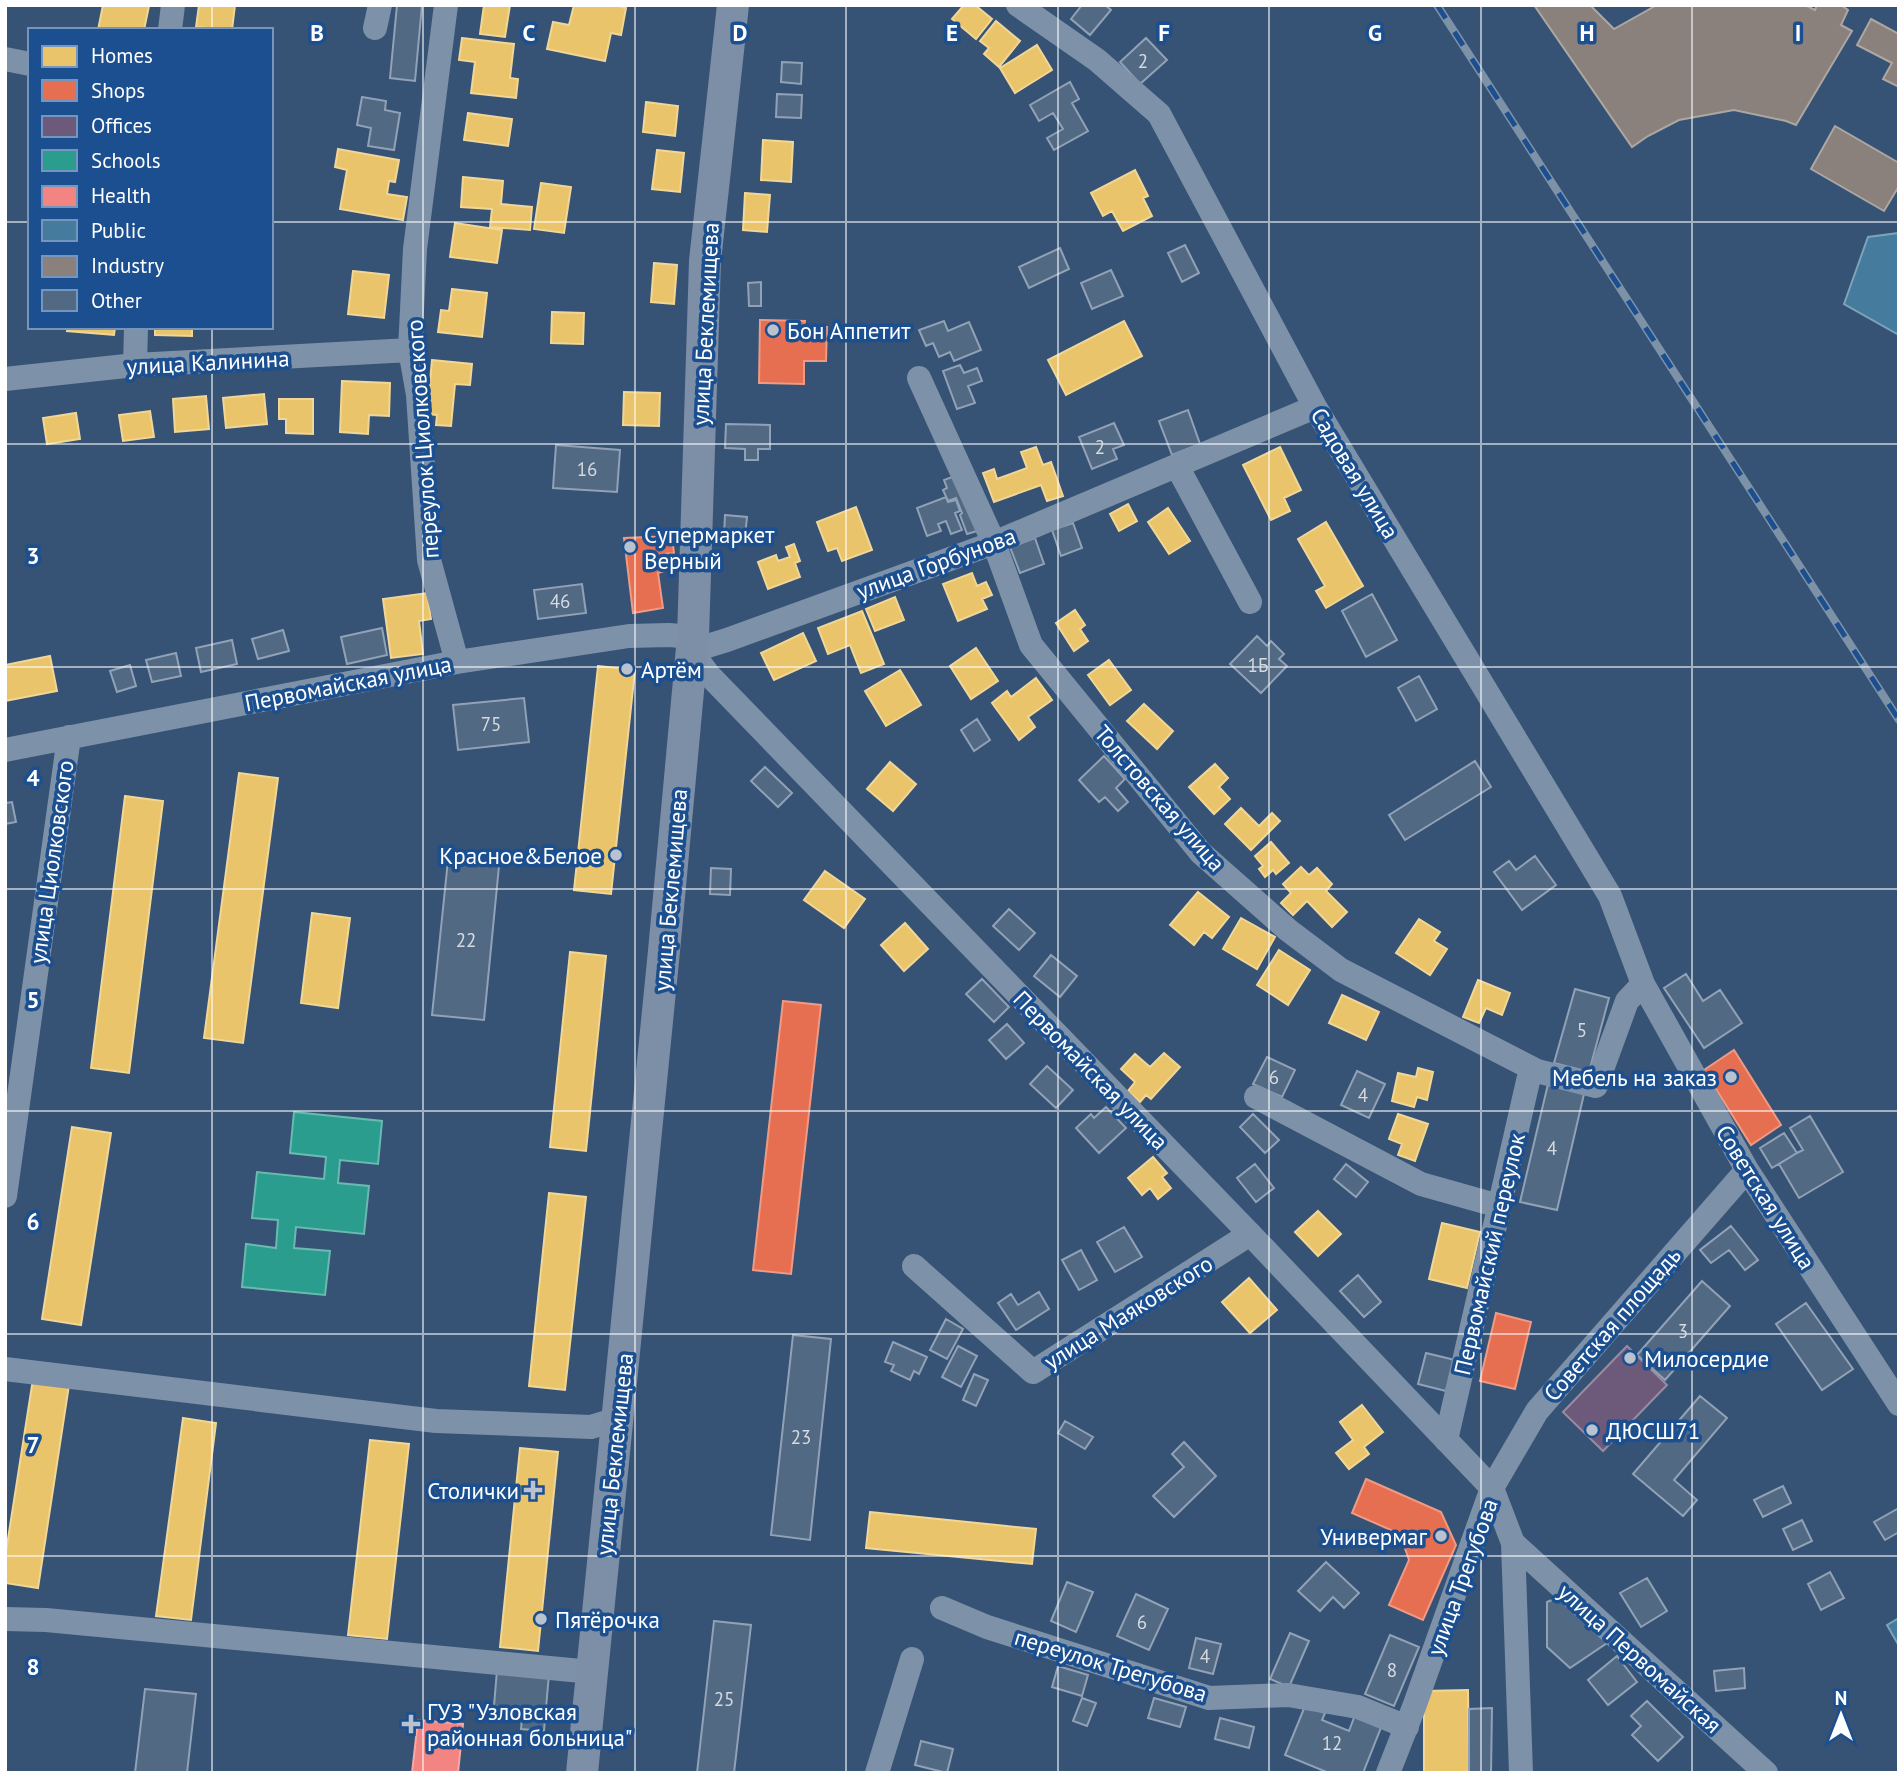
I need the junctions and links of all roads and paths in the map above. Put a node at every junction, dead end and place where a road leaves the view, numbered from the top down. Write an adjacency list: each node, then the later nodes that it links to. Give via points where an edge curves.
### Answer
1 (173, 5): 5 (street)
2 (446, 5): 9 (street, переулок Циолковского, via 415,249)
3 (733, 5): 17 (main road, улица Беклемищева, via 705,261)
4 (1018, 5): 13 (street, Садовая улица, via 1097,60 1159,114)
5 (170, 28)
6 (5, 59): 7 (street)
7 (28, 64)
8 (136, 329): 10 (street)
9 (410, 350): 10 (street, улица Калинина); 18 (street, переулок Циолковского, via 418,395 429,560)
10 (135, 365): 12 (street, улица Калинина)
11 (919, 378): 15 (street, Толстовская улица)
12 (5, 379)
13 (1315, 407): 14 (street, улица Горбунова); 21 (street, Садовая улица, via 1610,896)
14 (1177, 466): 15 (street, улица Горбунова); 16 (street)
15 (993, 543): 17 (street, улица Горбунова, via 727,640); 22 (street, Толстовская улица, via 1031,645 1201,853 1341,970)
16 (1250, 603)
17 (692, 644): 18 (street, Первомайская улица, via 669,635 629,636); 27 (street, Первомайская улица, via 708,674); 31 (main road, улица Беклемищева)
18 (457, 662): 19 (street, Первомайская улица)
19 (69, 737): 20 (street, Первомайская улица); 25 (street, улица Циолковского)
20 (5, 750)
21 (1643, 984): 22 (street, Толстовская улица, via 1627,1001 1596,1086); 24 (street, Советская улица)
22 (1531, 1068): 26 (street, Первомайский переулок)
23 (1256, 1097): 26 (street, via 1421,1184)
24 (1747, 1170): 30 (street, Советская улица); 33 (street, Советская площадь, via 1537,1411)
25 (5, 1196)
26 (1499, 1206): 32 (street, Первомайский переулок)
27 (1250, 1234): 28 (street, улица Маяковского, via 1033,1372); 32 (street, Первомайская улица)
28 (914, 1266)
29 (5, 1369): 31 (street, via 436,1421 591,1427)
30 (1899, 1404)
31 (617, 1419): 38 (main road, улица Беклемищева)
32 (1446, 1440): 33 (street, Первомайская улица)
33 (1492, 1488): 34 (street, улица Трегубова); 39 (street, улица Трегубова)
34 (1513, 1543): 44 (street, улица Трегубова); 45 (street, улица Первомайская)
35 (942, 1608): 39 (street, переулок Трегубова, via 987,1627 1209,1698 1288,1695 1358,1707)
36 (5, 1619): 38 (street)
37 (912, 1659): 41 (street)
38 (592, 1672): 40 (main road, улица Беклемищева)
39 (1405, 1731): 42 (street, улица Трегубова); 43 (street)
40 (582, 1773)
41 (877, 1773)
42 (1388, 1773)
43 (1405, 1773)
44 (1521, 1773)
45 (1766, 1773)

